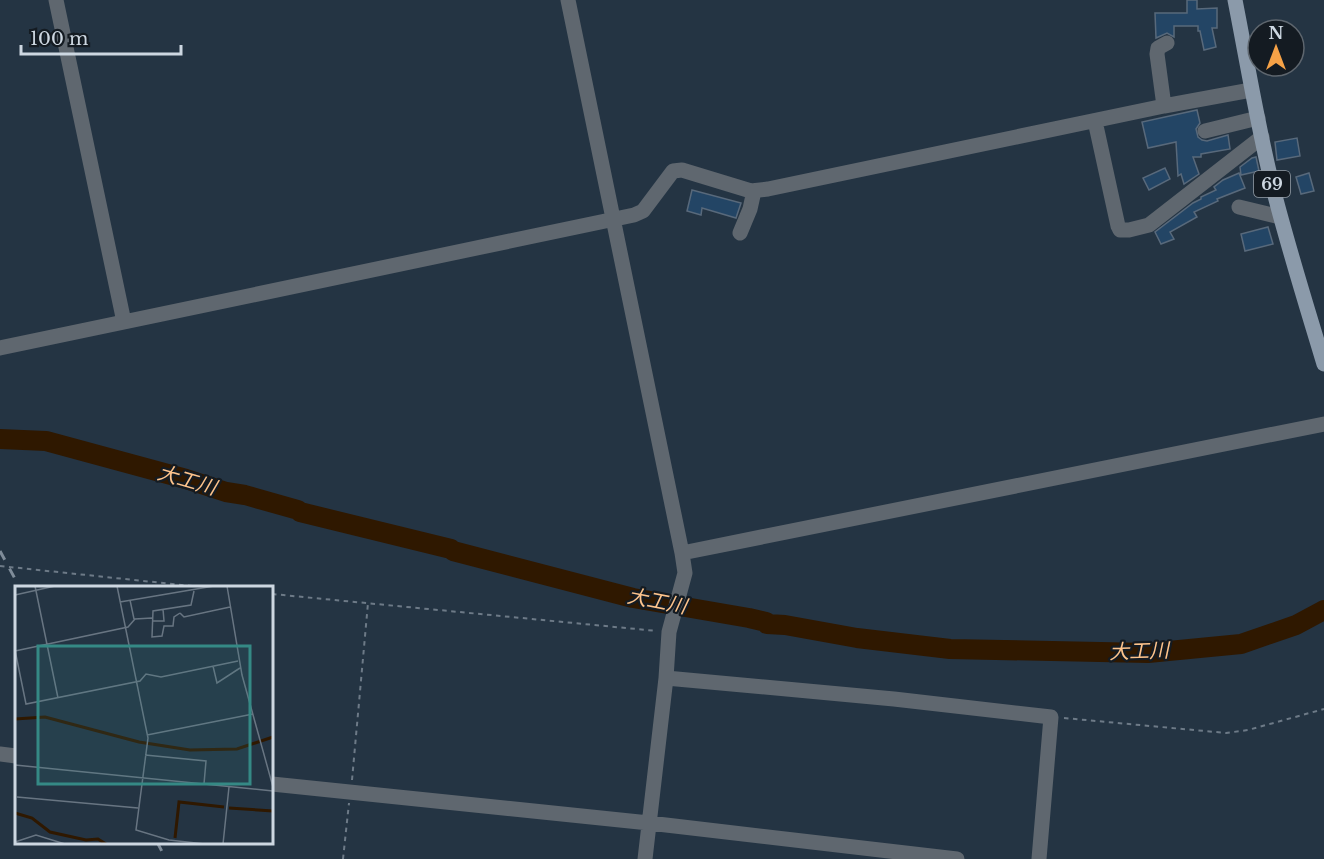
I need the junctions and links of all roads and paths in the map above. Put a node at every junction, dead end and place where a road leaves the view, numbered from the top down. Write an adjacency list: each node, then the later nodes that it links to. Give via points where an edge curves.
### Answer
1 (56, 0): 16 (street)
2 (568, 0): 14 (street)
3 (1235, 0): 5 (main road, 69)
4 (1167, 43): 6 (street, via 1156,54)
5 (1251, 90): 6 (street); 7 (main road, 69)
6 (1164, 106): 8 (street)
7 (1258, 118): 9 (street); 10 (main road, 69)
8 (1095, 122): 10 (street, via 1120,230 1149,225); 11 (street)
9 (1205, 131)
10 (1262, 137): 13 (main road, 69)
11 (754, 191): 14 (street, via 682,170 673,171 643,211); 15 (street)
12 (1239, 207): 13 (street)
13 (1280, 217): 18 (main road, 69)
14 (614, 219): 16 (street); 20 (street)
15 (740, 233)
16 (124, 322): 17 (street)
17 (0, 348)
18 (1324, 364)
19 (1324, 424): 20 (street)
20 (682, 553): 25 (street, via 685,573)
21 (0, 566): 22 (path)
22 (192, 586)
23 (273, 594): 24 (path)
24 (368, 603): 25 (path); 32 (path)
25 (671, 625): 26 (street)
26 (666, 678): 28 (street); 33 (street)
27 (1324, 709): 28 (path, via 1226,733)
28 (1051, 717): 37 (street)
29 (0, 754): 30 (street)
30 (15, 756)
31 (273, 784): 32 (street)
32 (351, 793): 33 (street); 34 (path)
33 (649, 823): 35 (street); 36 (street)
34 (343, 859)
35 (645, 859)
36 (957, 859)
37 (1039, 859)

